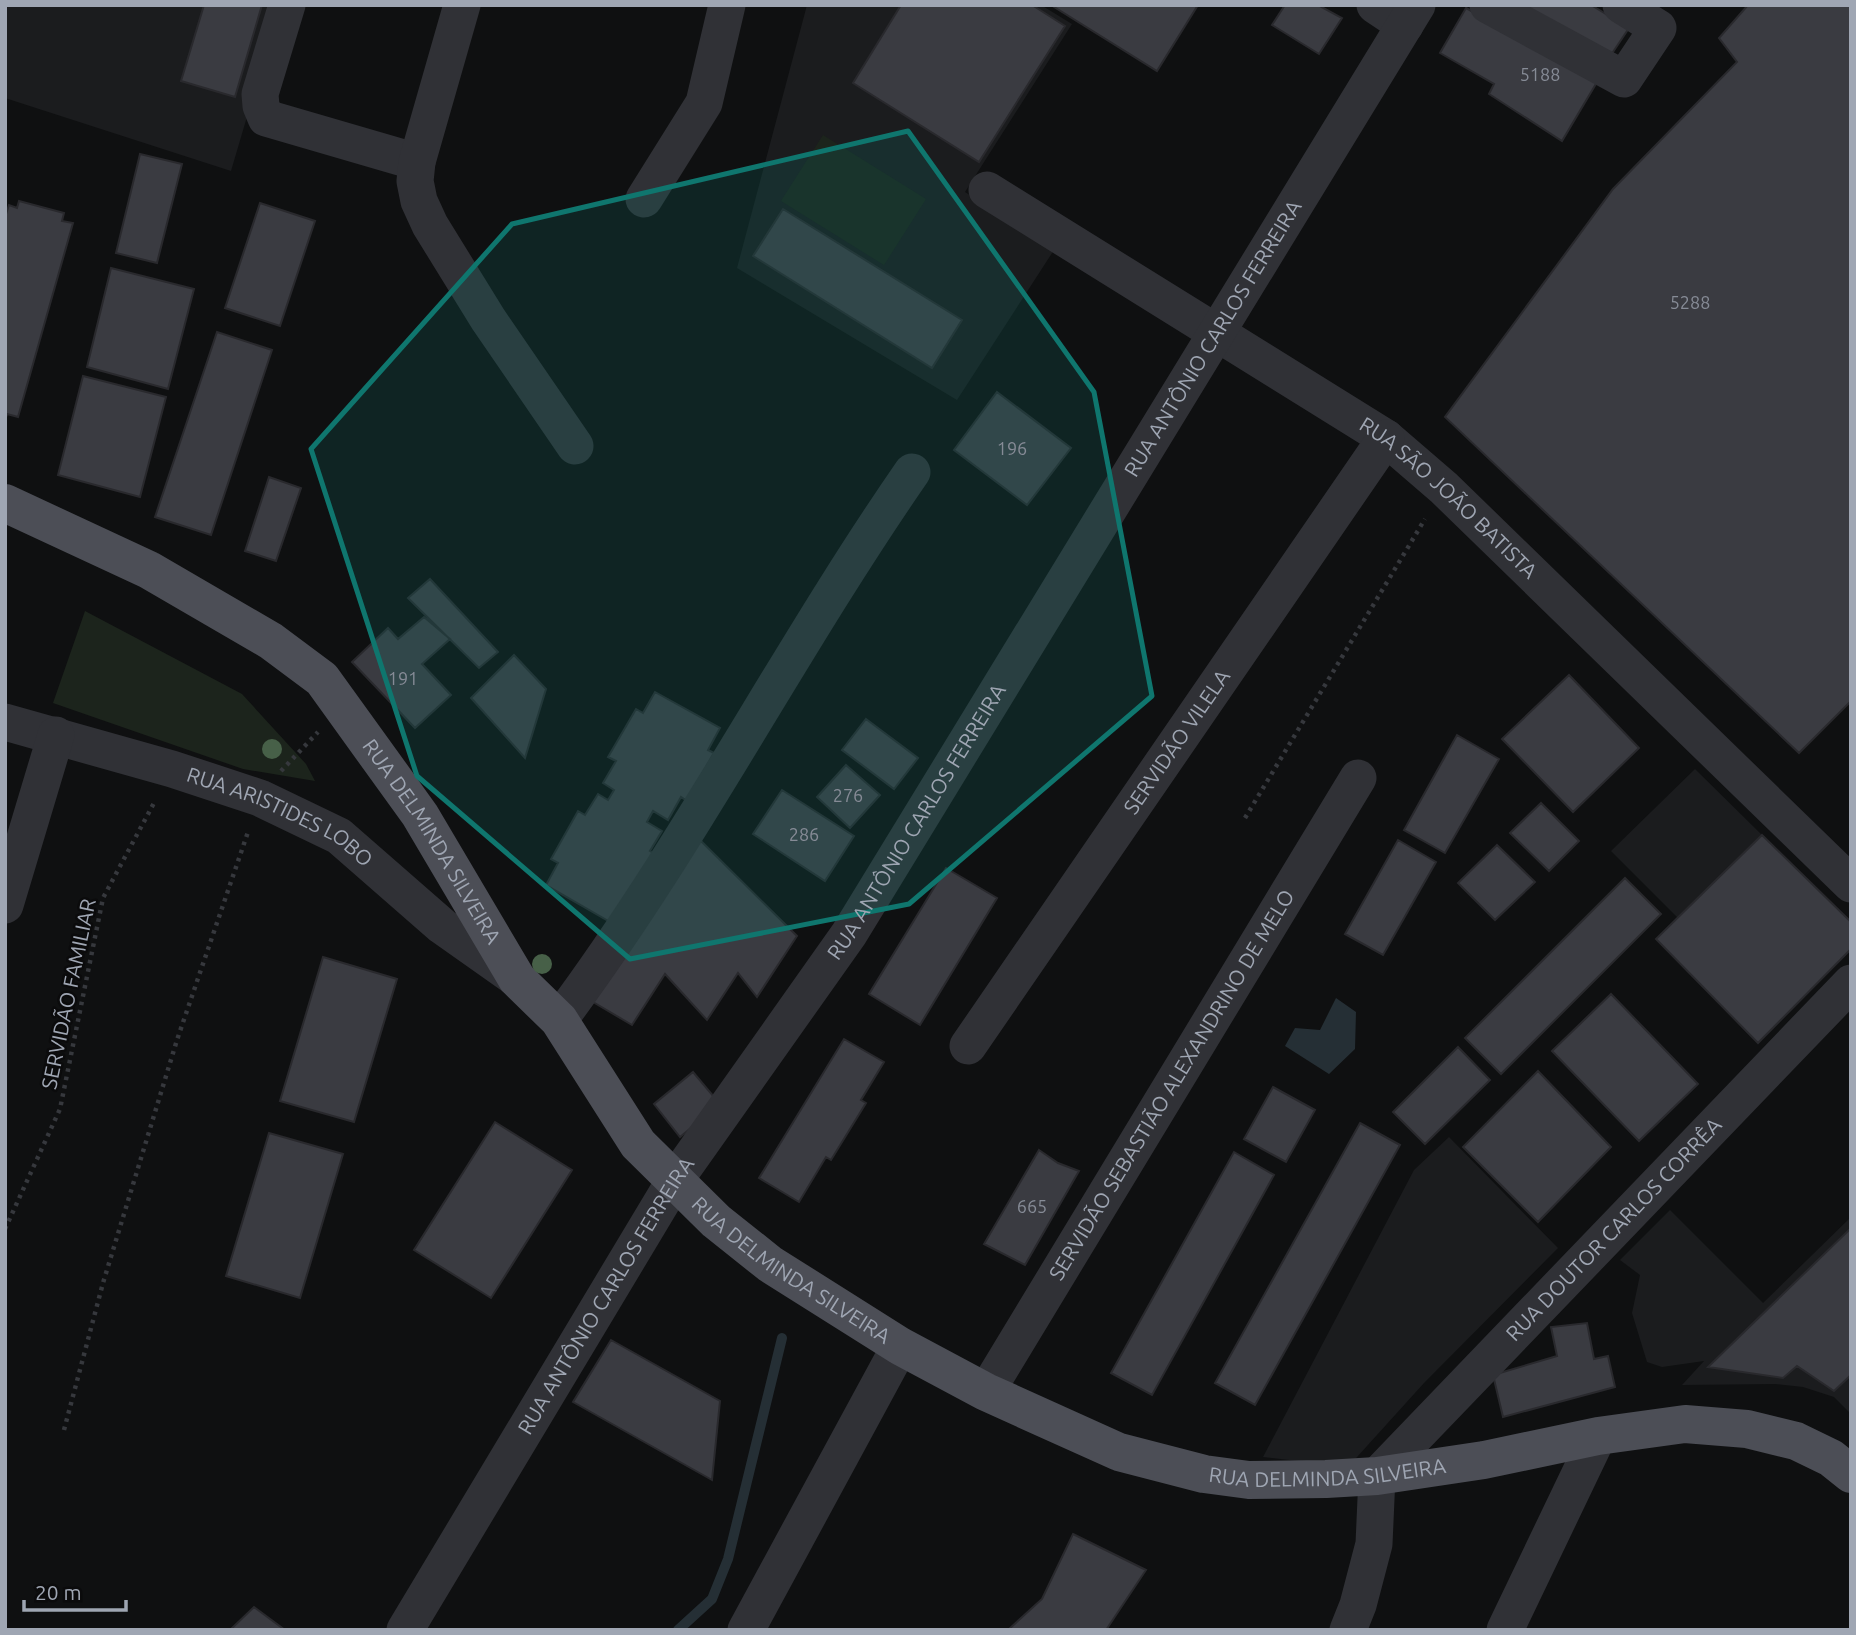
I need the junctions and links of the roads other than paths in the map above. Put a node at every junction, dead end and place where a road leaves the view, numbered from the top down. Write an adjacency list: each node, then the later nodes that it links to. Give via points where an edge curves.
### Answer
1 (287, 5): 8 (street, via 260,94 266,118)
2 (462, 5): 8 (street)
3 (727, 5): 10 (street, via 704,103)
4 (1375, 5): 7 (street)
5 (1488, 5): 6 (street, via 1624,79 1658,27)
6 (1621, 5)
7 (1411, 15): 11 (street, RUA ANTÔNIO CARLOS FERREIRA)
8 (417, 162): 13 (street, via 419,201 430,225)
9 (987, 190): 11 (street, RUA SÃO JOÃO BATISTA)
10 (644, 199)
11 (1215, 333): 12 (street, RUA SÃO JOÃO BATISTA); 25 (street, RUA ANTÔNIO CARLOS FERREIRA, via 849,934)
12 (1386, 438): 19 (street, RUA SÃO JOÃO BATISTA, via 1444,488); 24 (street, SERVIDÃO VILELA)
13 (575, 446)
14 (912, 472): 23 (street, via 711,791)
15 (5, 503): 21 (main road, RUA DELMINDA SILVEIRA, via 149,570 271,642 322,678 420,815)
16 (5, 722): 17 (street, RUA ARISTIDES LOBO)
17 (56, 735): 20 (street); 21 (street, RUA ARISTIDES LOBO, via 258,798 339,836 442,926)
18 (1358, 778): 27 (street, SERVIDÃO SEBASTIÃO ALEXANDRINO DE MELO)
19 (1851, 884)
20 (5, 905)
21 (517, 979): 23 (main road, RUA DELMINDA SILVEIRA)
22 (1851, 983): 30 (street, RUA DOUTOR CARLOS CORRÊA)
23 (559, 1020): 25 (main road, RUA DELMINDA SILVEIRA, via 638,1144)
24 (968, 1045)
25 (675, 1180): 26 (main road, RUA DELMINDA SILVEIRA, via 716,1221 770,1264); 31 (street, RUA ANTÔNIO CARLOS FERREIRA)
26 (900, 1346): 27 (main road, RUA DELMINDA SILVEIRA); 32 (street)
27 (986, 1392): 30 (main road, RUA DELMINDA SILVEIRA, via 1119,1452 1204,1474 1249,1480)
28 (1598, 1436): 29 (main road, RUA DELMINDA SILVEIRA, via 1685,1424 1747,1429 1796,1441); 30 (main road, RUA DELMINDA SILVEIRA); 34 (street)
29 (1851, 1474)
30 (1377, 1476): 33 (street, via 1374,1544)
31 (405, 1630)
32 (746, 1630)
33 (1348, 1630)
34 (1505, 1630)

